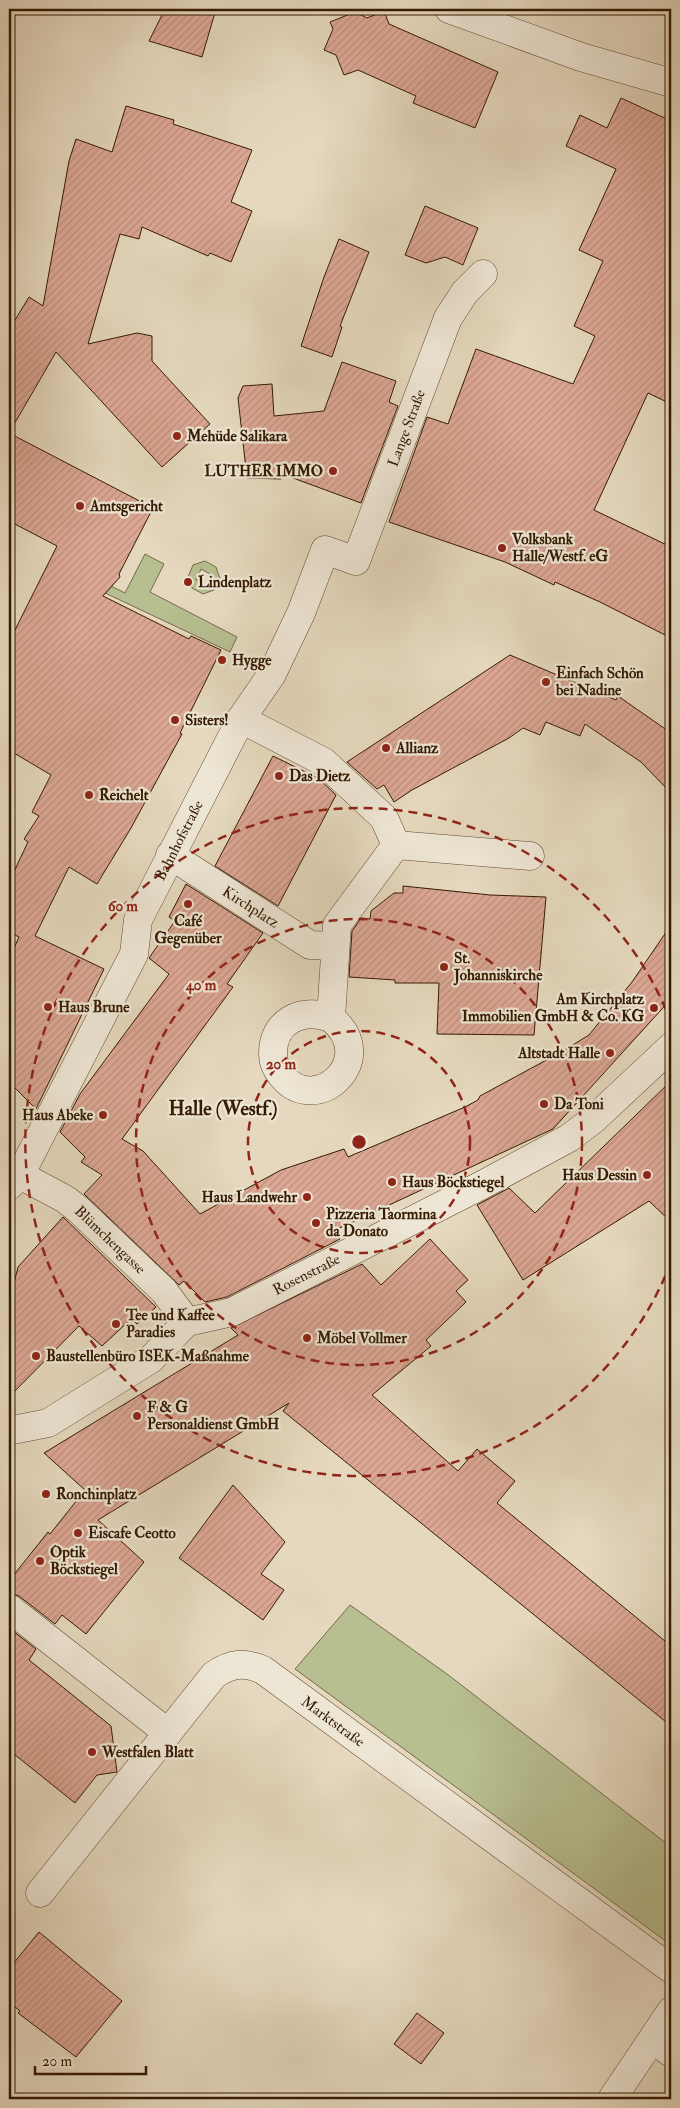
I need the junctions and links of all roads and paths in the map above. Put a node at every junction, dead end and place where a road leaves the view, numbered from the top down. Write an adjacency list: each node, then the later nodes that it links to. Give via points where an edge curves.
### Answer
1 (448, 9): 2 (street, via 581,56 668,82)
2 (671, 80)
3 (483, 274): 4 (street, Lange Straße, via 464,292 448,318 356,561)
4 (325, 550): 5 (street, Bahnhofstraße, via 301,613 272,674)
5 (241, 719): 6 (street, via 324,762 340,775 384,818); 7 (street, Bahnhofstraße)
6 (396, 845): 8 (street); 9 (street, via 337,925)
7 (170, 855): 9 (street, Kirchplatz, via 310,945); 12 (street, Bahnhofstraße, via 138,920 134,954)
8 (530, 856)
9 (335, 946): 10 (street)
10 (331, 1018)
11 (671, 1047): 13 (street, Rosenstraße, via 569,1138 232,1312)
12 (14, 1180): 13 (street, Blümchengasse, via 65,1199 79,1210 164,1291)
13 (187, 1322): 14 (street, via 151,1360 48,1423 18,1430)
14 (9, 1428)
15 (9, 1608): 16 (street)
16 (168, 1733): 17 (street, Marktstraße); 18 (street, Marktstraße, via 214,1675 225,1667 251,1665 263,1670)
17 (40, 1893)
18 (671, 1968)
19 (671, 2011): 20 (street)
20 (662, 2046): 21 (street)
21 (612, 2099)

